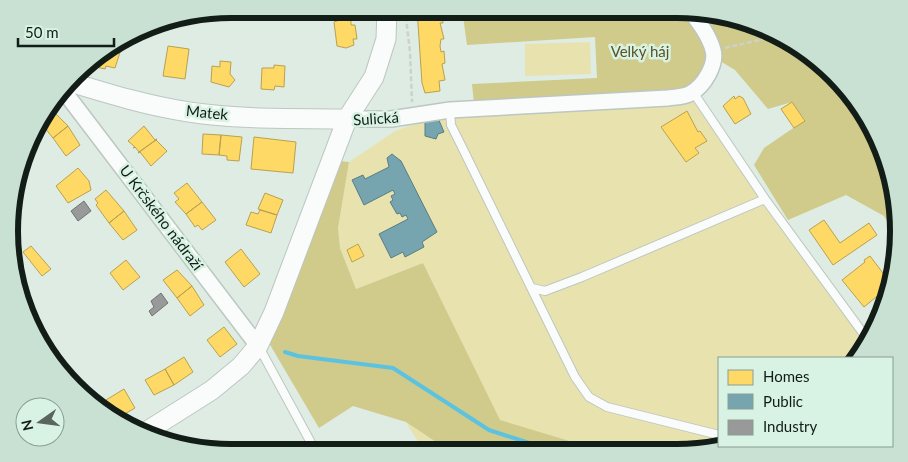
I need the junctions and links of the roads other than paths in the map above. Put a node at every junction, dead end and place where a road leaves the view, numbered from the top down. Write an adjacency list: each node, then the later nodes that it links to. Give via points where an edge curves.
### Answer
1 (388, 18): 7 (street, via 382,56 374,77)
2 (696, 18): 4 (street, via 714,51 712,69)
3 (76, 84): 7 (street, Matek, via 189,112)
4 (693, 92): 6 (street, Sulická, via 668,98); 8 (lane)
5 (67, 95): 11 (street, U Krčského nádraží)
6 (450, 110): 7 (street, Sulická, via 391,119); 9 (lane, via 452,125)
7 (347, 119): 11 (street, Sulická)
8 (765, 199): 9 (lane, via 582,277 545,291); 10 (lane)
9 (532, 288): 13 (lane, via 575,377 589,396 607,407)
10 (864, 334)
11 (258, 346): 12 (street, Sulická, via 241,366 212,390); 14 (lane)
12 (151, 429)
13 (718, 435)
14 (312, 444)

